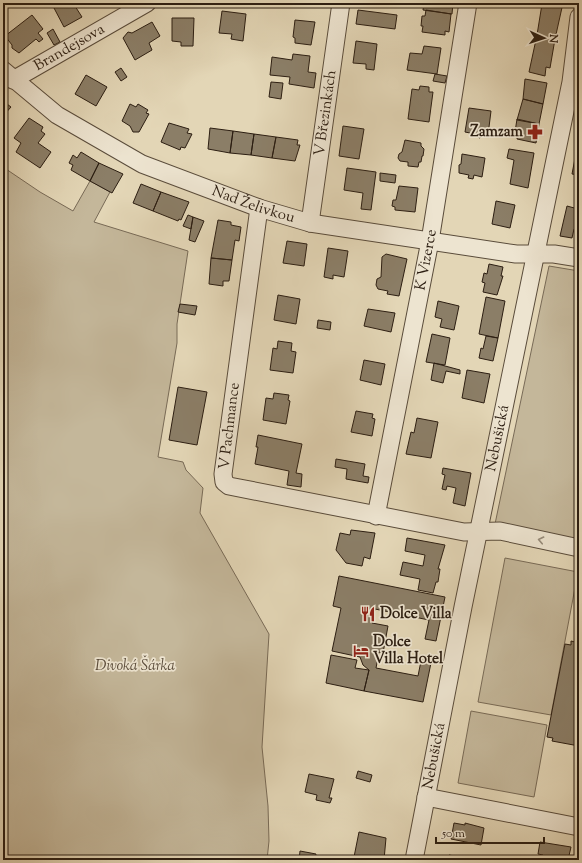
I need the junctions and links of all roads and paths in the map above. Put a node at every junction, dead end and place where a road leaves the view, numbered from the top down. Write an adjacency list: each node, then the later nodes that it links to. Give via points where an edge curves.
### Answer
1 (147, 3): 5 (street, Brandejsova)
2 (340, 3): 7 (street, V Březinkách)
3 (468, 3): 8 (street, K Vizerce)
4 (579, 17): 9 (street, Nebušická, via 571,82)
5 (8, 75): 6 (street, Nad Želivkou, via 57,115 142,164)
6 (259, 208): 7 (street, Nad Želivkou); 11 (street, V Pachmance, via 223,474 224,482 229,486)
7 (310, 223): 8 (street, Nad Želivkou)
8 (430, 242): 9 (street, Nad Želivkou, via 516,254); 11 (street, K Vizerce)
9 (536, 254): 10 (street, Nad Želivkou); 12 (street, Nebušická)
10 (579, 258)
11 (376, 516): 12 (street, V Pachmance, via 464,532)
12 (479, 532): 13 (street, V Pachmance, one-way to 12, via 500,531); 14 (street, Nebušická)
13 (579, 548)
14 (426, 797): 15 (street); 16 (street, Nebušická)
15 (579, 827)
16 (414, 860)

